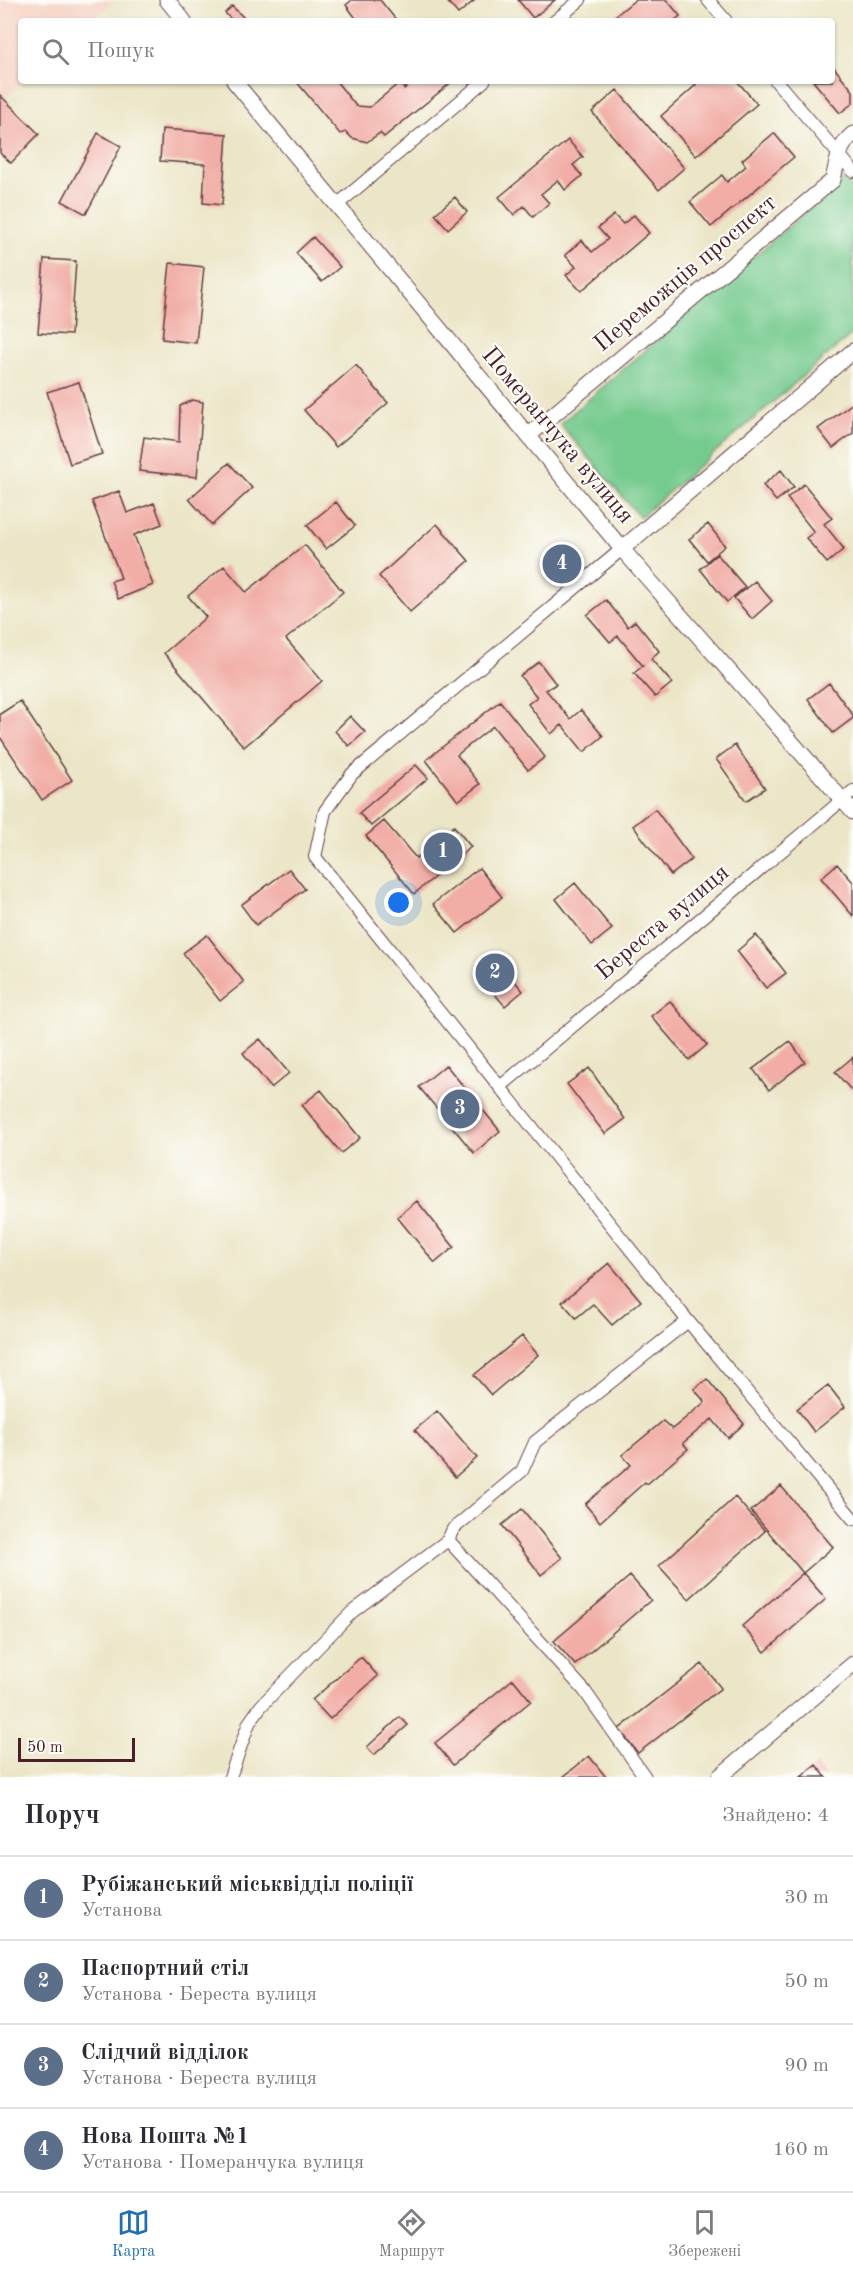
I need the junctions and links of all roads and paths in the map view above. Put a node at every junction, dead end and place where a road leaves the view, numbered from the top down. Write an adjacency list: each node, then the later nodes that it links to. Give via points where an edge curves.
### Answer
1 (167, 0): 4 (street)
2 (580, 0): 5 (street)
3 (708, 0): 6 (street)
4 (182, 18)
5 (559, 18)
6 (723, 18)
7 (236, 84): 13 (street, Померанчука вулиця)
8 (480, 84): 13 (street)
9 (779, 84): 11 (street)
10 (853, 134): 11 (street, Переможців проспект)
11 (839, 153): 12 (street); 15 (street, Переможців проспект, via 833,180)
12 (853, 171)
13 (337, 206): 15 (street, Померанчука вулиця)
14 (853, 351): 16 (street)
15 (528, 436): 16 (street, Померанчука вулиця)
16 (622, 549): 17 (street, Померанчука вулиця); 19 (street, via 352,774 325,811 315,857)
17 (848, 796): 18 (street, Померанчука вулиця); 19 (street, Береста вулиця)
18 (853, 812)
19 (500, 1087): 20 (street)
20 (688, 1321): 21 (street); 22 (street, via 535,1442 522,1471 453,1529)
21 (853, 1519)
22 (448, 1540): 24 (street, via 352,1612 261,1706 249,1722); 25 (street, via 584,1690)
23 (853, 1664): 26 (street)
24 (230, 1777)
25 (645, 1777)
26 (719, 1777)

